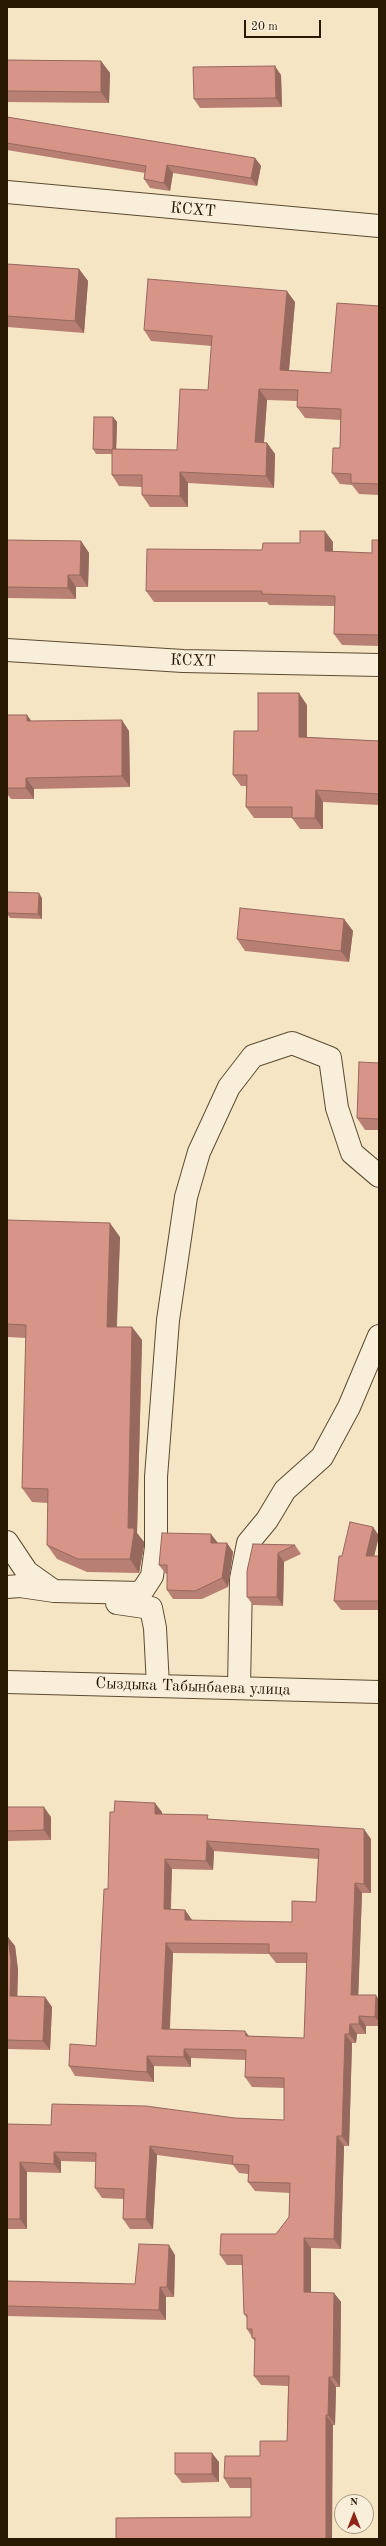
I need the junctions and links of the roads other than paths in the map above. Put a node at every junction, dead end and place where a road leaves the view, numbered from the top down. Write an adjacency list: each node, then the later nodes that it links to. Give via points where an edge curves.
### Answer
1 (7, 192): 2 (street, КСХТ)
2 (379, 226)
3 (7, 650): 4 (street, КСХТ, via 183,661)
4 (379, 665)
5 (379, 1176): 9 (street, via 352,1153 337,1108 330,1058 292,1044 254,1056 229,1087 199,1152 186,1197 168,1320 156,1477 156,1547 152,1576 141,1594)
6 (379, 1336): 12 (street, via 349,1407 322,1457 285,1490 267,1520 248,1544 241,1579)
7 (7, 1542): 9 (street, via 27,1572)
8 (7, 1587): 9 (street, via 20,1586)
9 (54, 1591): 11 (street, via 151,1608 155,1628)
10 (7, 1682): 11 (street, Сыздыка Табынбаева улица)
11 (158, 1686): 12 (street, Сыздыка Табынбаева улица)
12 (239, 1688): 13 (street, Сыздыка Табынбаева улица)
13 (379, 1692)

